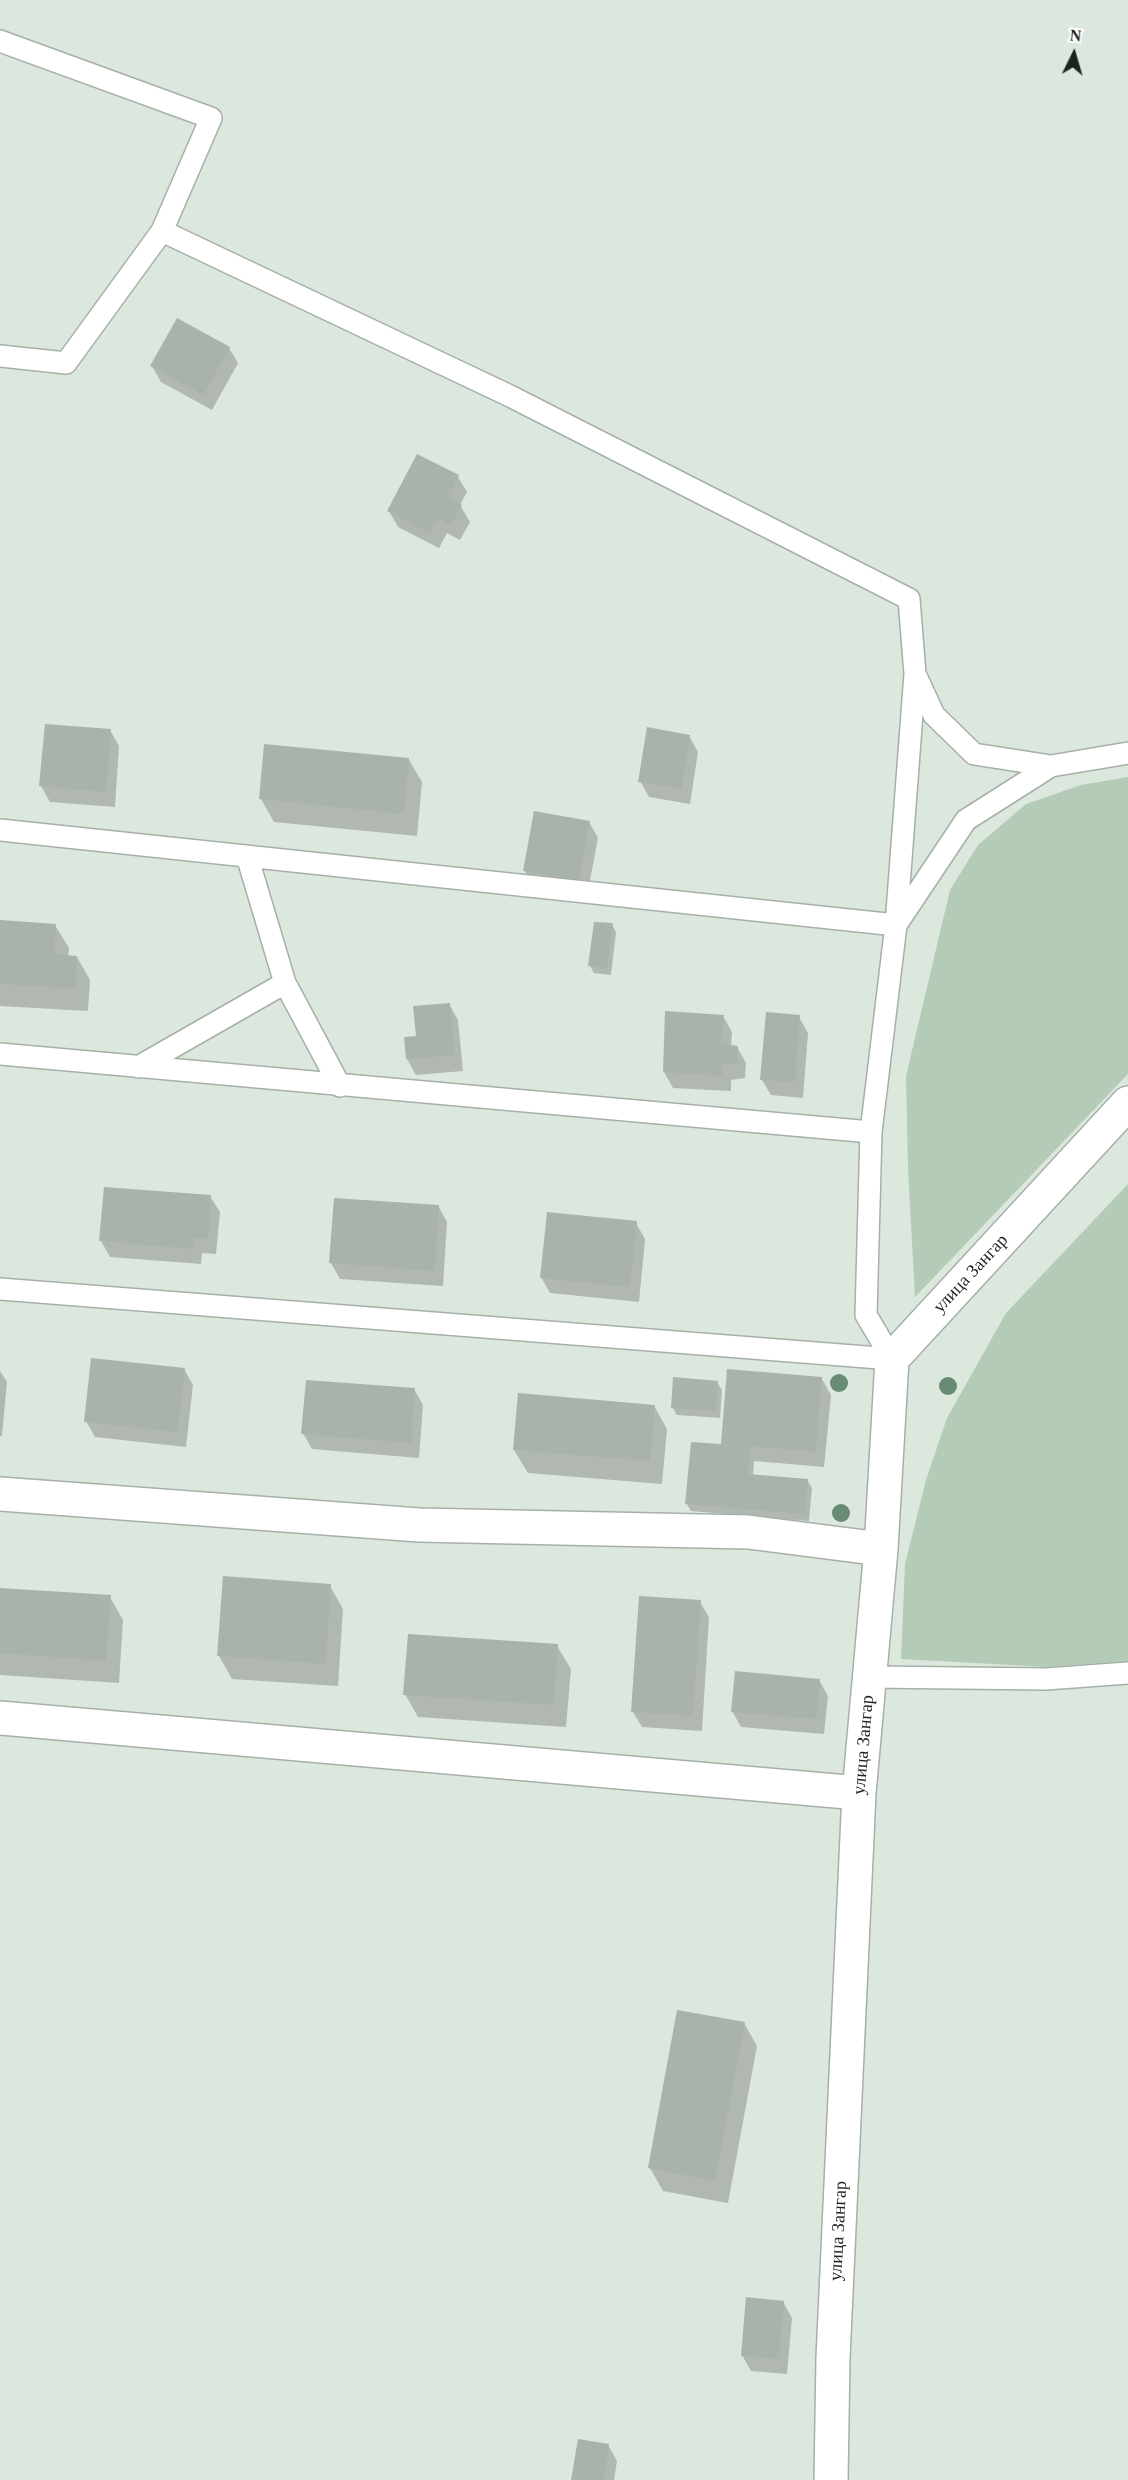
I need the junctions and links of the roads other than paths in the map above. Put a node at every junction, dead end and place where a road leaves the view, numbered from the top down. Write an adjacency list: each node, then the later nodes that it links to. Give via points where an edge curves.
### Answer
1 (0, 41): 2 (lane, via 211,118)
2 (162, 231): 3 (lane, via 66,363); 4 (lane, via 510,396 909,599)
3 (0, 356)
4 (915, 674): 6 (lane, via 934,715 974,754); 9 (lane)
5 (1128, 753): 6 (lane)
6 (1051, 766): 9 (lane, via 966,820)
7 (0, 830): 8 (lane)
8 (247, 856): 9 (lane); 10 (lane)
9 (896, 925): 15 (lane)
10 (285, 983): 12 (lane); 13 (lane)
11 (0, 1054): 12 (lane)
12 (138, 1067): 13 (lane)
13 (340, 1086): 15 (lane)
14 (1128, 1103): 17 (street, улица Зангар)
15 (871, 1132): 17 (lane, via 866,1315)
16 (0, 1289): 17 (lane)
17 (892, 1359): 19 (street, улица Зангар)
18 (0, 1494): 19 (street, via 419,1525 748,1532)
19 (881, 1549): 21 (street, улица Зангар)
20 (1128, 1672): 21 (lane, via 1046,1679)
21 (870, 1677): 23 (street, улица Зангар)
22 (0, 1718): 23 (street)
23 (860, 1793): 24 (street, улица Зангар)
24 (831, 2480)

